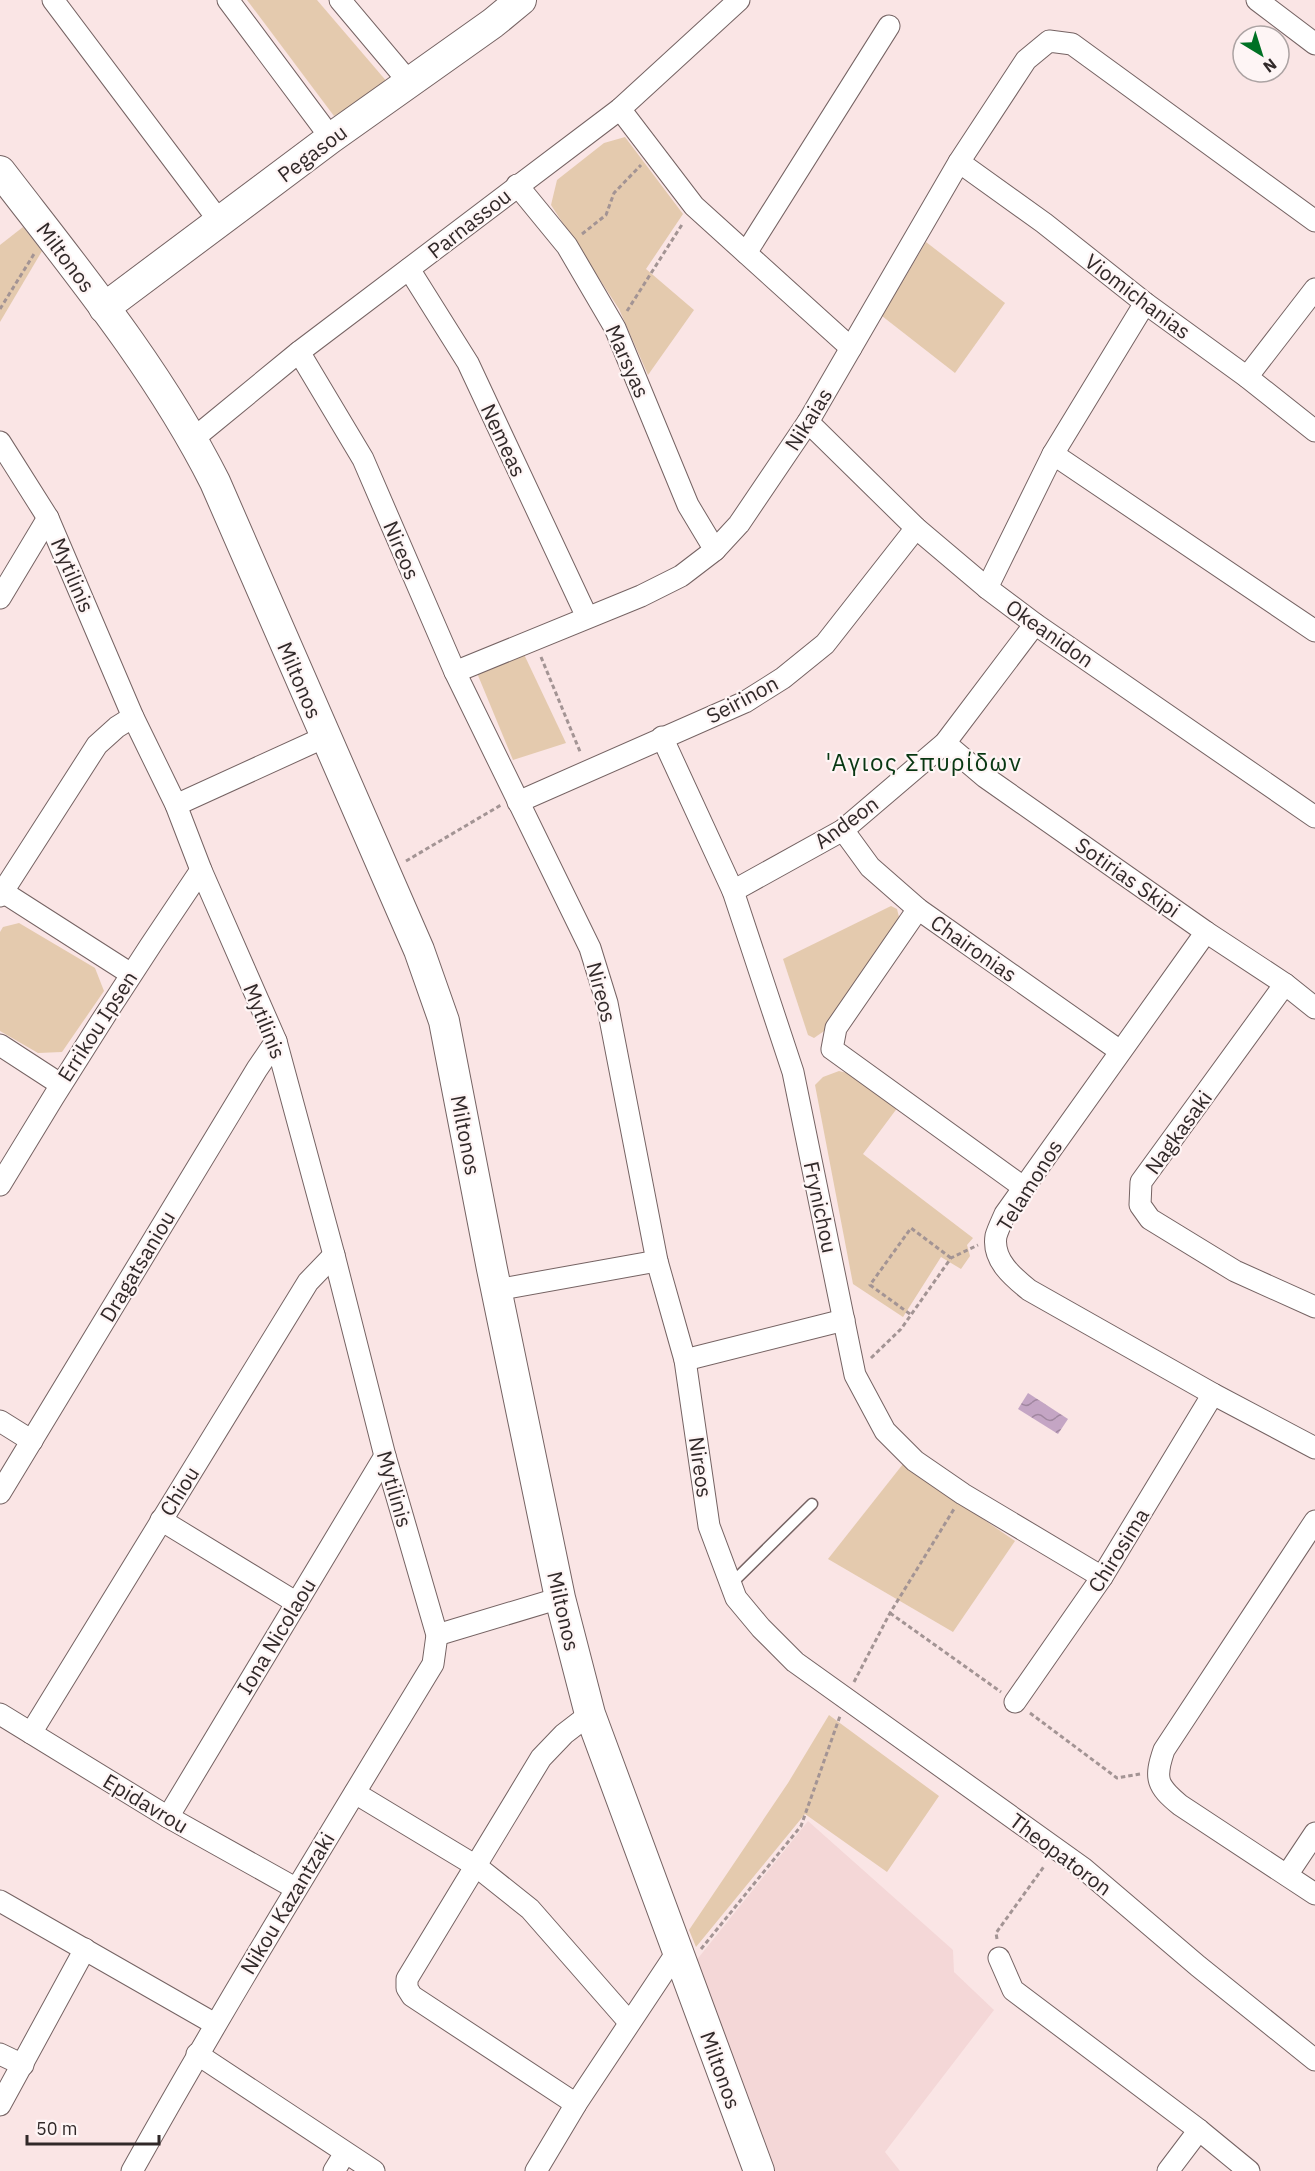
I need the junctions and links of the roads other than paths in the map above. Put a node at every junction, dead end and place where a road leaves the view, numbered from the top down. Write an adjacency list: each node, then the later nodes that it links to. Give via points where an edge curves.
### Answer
1 (53, 0): 16 (street)
2 (228, 0): 11 (street)
3 (340, 0): 9 (street)
4 (520, 0): 9 (street, Pegasou)
5 (1257, 0): 8 (street)
6 (729, 3): 10 (street, Parnassou)
7 (889, 26): 17 (street)
8 (1315, 44)
9 (409, 82): 11 (street, Pegasou)
10 (620, 109): 14 (street, Parnassou); 17 (street, via 694,206)
11 (331, 138): 16 (street, Pegasou)
12 (959, 162): 15 (street, Nikaias, via 1026,60 1049,41 1072,44); 20 (street, Viomichanias); 22 (street, Nikaias)
13 (0, 171): 21 (street, Miltonos)
14 (517, 186): 18 (street, Parnassou); 32 (street, Marsyas, via 567,246 615,328 688,505)
15 (1315, 221)
16 (220, 222): 21 (street, Pegasou)
17 (746, 254): 22 (street)
18 (409, 269): 23 (street, Parnassou); 35 (street, Nemeas, via 468,363)
19 (1315, 289): 24 (street)
20 (1145, 303): 24 (street, Viomichanias); 29 (street)
21 (104, 308): 27 (street, Miltonos)
22 (850, 348): 25 (street, Nikaias)
23 (299, 352): 27 (street, Parnassou); 38 (street, Nireos, via 363,459)
24 (1247, 377): 26 (street, Viomichanias)
25 (808, 422): 31 (street, Okeanidon); 32 (street, Nikaias, via 739,524)
26 (1315, 431)
27 (193, 439): 40 (street, Miltonos)
28 (0, 442): 30 (street, Mytilinis)
29 (1053, 454): 33 (street); 37 (street)
30 (48, 518): 34 (street); 39 (street, Mytilinis)
31 (916, 528): 33 (street, Okeanidon); 41 (street, Seirinon, via 825,644 745,702)
32 (715, 550): 35 (street, Nikaias, via 681,576)
33 (987, 588): 36 (street, Okeanidon)
34 (0, 598)
35 (587, 617): 38 (street, Nikaias)
36 (1035, 624): 42 (street, Andeon); 45 (street, Okeanidon)
37 (1315, 631)
38 (455, 672): 43 (street, Nireos)
39 (134, 717): 44 (street, Mytilinis); 49 (street, via 97,745)
40 (325, 737): 44 (street); 63 (street, Miltonos, via 419,950 444,1022)
41 (662, 737): 43 (street, Seirinon); 48 (street, Frynichou)
42 (945, 743): 46 (street, Andeon); 51 (street, Sotirias Skipi, via 985,777)
43 (516, 799): 62 (street, Nireos, via 590,948 607,1003)
44 (176, 805): 47 (street, Mytilinis)
45 (1315, 817)
46 (843, 830): 48 (street, Andeon); 50 (street, Chaironias, via 870,867)
47 (201, 870): 52 (street, Errikou Ipsen); 55 (street, Mytilinis)
48 (733, 891): 65 (street, Frynichou, via 793,1072)
49 (1, 894): 52 (street)
50 (918, 909): 57 (street, Chaironias); 60 (street, via 836,1028 832,1049)
51 (1206, 932): 53 (street, Sotirias Skipi); 57 (street, Telamonos)
52 (131, 974): 58 (street, Errikou Ipsen)
53 (1285, 984): 54 (street, Sotirias Skipi); 64 (street, Nagkasaki, via 1141,1182 1140,1205 1150,1219 1235,1271)
54 (1315, 1008)
55 (276, 1041): 61 (street, Mytilinis); 69 (street, Dragatsaniou)
56 (0, 1045): 58 (street)
57 (1120, 1051): 60 (street, Telamonos)
58 (60, 1084): 59 (street, Errikou Ipsen)
59 (0, 1185)
60 (1023, 1186): 67 (street, Telamonos, via 996,1237 999,1258 1012,1276 1029,1290)
61 (334, 1255): 71 (street, Mytilinis); 74 (street, Chiou, via 308,1282)
62 (657, 1261): 63 (street); 66 (street, Nireos)
63 (496, 1290): 78 (street, Miltonos)
64 (1314, 1304)
65 (844, 1320): 66 (street); 76 (street, Frynichou, via 855,1374 885,1431 915,1461)
66 (685, 1360): 77 (street, Nireos, via 709,1526)
67 (1213, 1394): 70 (street, Telamonos); 76 (street, Chirosima)
68 (0, 1421): 69 (street)
69 (32, 1441): 72 (street, Dragatsaniou)
70 (1315, 1448)
71 (385, 1456): 79 (street, Iona Nicolaou); 80 (street, Mytilinis)
72 (0, 1493)
73 (812, 1504): 77 (lane)
74 (160, 1520): 79 (street); 85 (street, Chiou)
75 (1315, 1521): 90 (street, via 1164,1750 1157,1771 1163,1791 1180,1805)
76 (1102, 1577): 82 (street, Chirosima)
77 (731, 1584): 81 (street, Nireos, via 736,1598)
78 (560, 1598): 80 (street); 84 (street, Miltonos)
79 (297, 1602): 87 (street, Iona Nicolaou)
80 (437, 1635): 86 (street, Nikou Kazantzaki, via 433,1664)
81 (795, 1662): 101 (street, Theopatoron, via 1083,1868)
82 (1015, 1702)
83 (0, 1713): 85 (street, Epidavrou)
84 (590, 1714): 89 (street, via 541,1758); 96 (street, Miltonos)
85 (32, 1733): 87 (street, Epidavrou)
86 (355, 1793): 89 (street); 91 (street, Nikou Kazantzaki)
87 (168, 1817): 91 (street, Epidavrou)
88 (1315, 1833): 90 (street)
89 (476, 1866): 97 (street, via 530,1909); 104 (street, via 407,1979 407,1988 412,1996)
90 (1287, 1875): 92 (street)
91 (295, 1888): 98 (street, Nikou Kazantzaki)
92 (1315, 1894)
93 (0, 1901): 94 (street)
94 (85, 1949): 98 (street); 102 (street)
95 (999, 1958): 105 (street, via 1013,1990)
96 (680, 1961): 97 (street); 110 (street, Miltonos)
97 (629, 2022): 104 (street)
98 (215, 2024): 100 (street, Nikou Kazantzaki)
99 (0, 2054): 102 (street)
100 (197, 2054): 106 (street); 107 (street, Nikou Kazantzaki)
101 (1315, 2060)
102 (23, 2065): 103 (street)
103 (0, 2104)
104 (576, 2104): 109 (street)
105 (1199, 2130): 111 (street); 112 (street)
106 (339, 2162): 108 (street)
107 (132, 2171)
108 (374, 2171)
109 (536, 2171)
110 (759, 2171)
111 (1168, 2171)
112 (1249, 2171)

